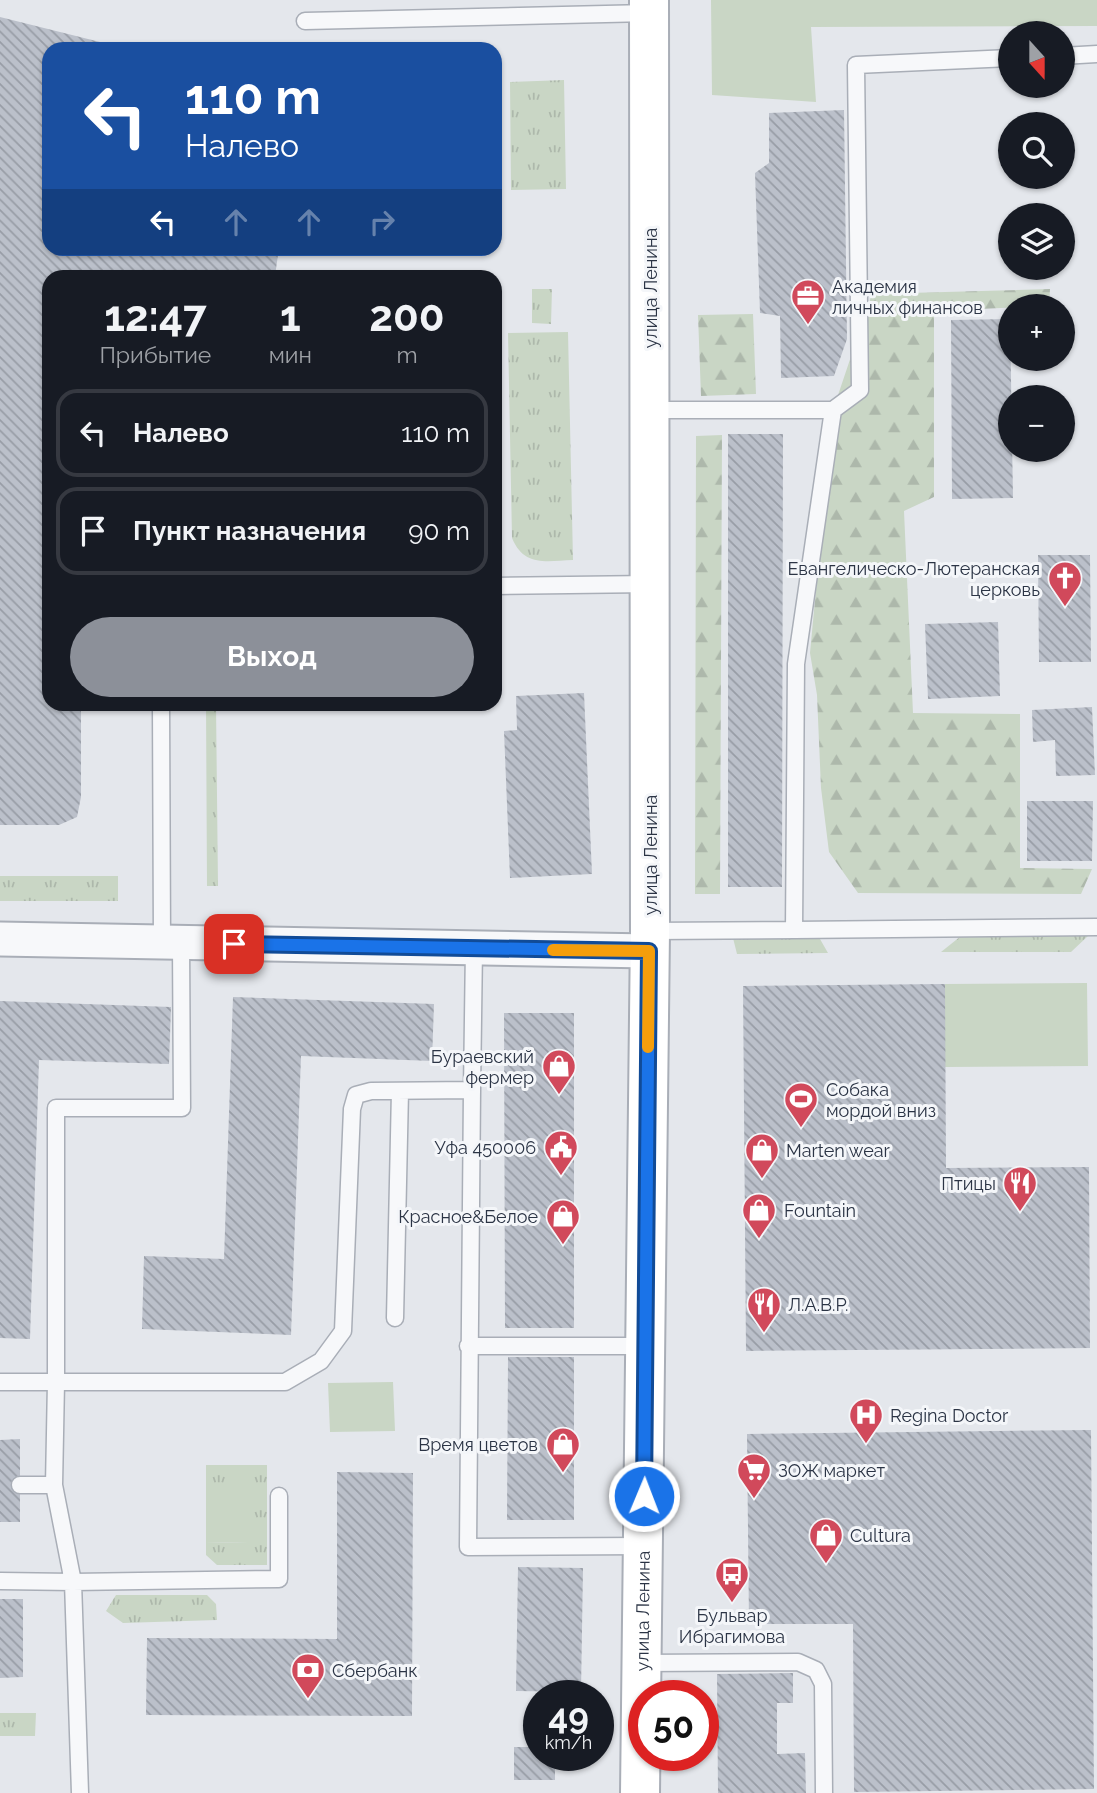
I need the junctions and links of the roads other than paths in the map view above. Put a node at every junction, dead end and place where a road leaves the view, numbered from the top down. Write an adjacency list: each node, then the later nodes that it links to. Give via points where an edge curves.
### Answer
1 (649, 6): 2 (lane); 6 (main road, улица Ленина)
2 (305, 21)
3 (1097, 54): 4 (lane)
4 (1075, 55)
5 (998, 59): 7 (lane, via 856,65 860,390)
6 (650, 410): 7 (lane); 8 (main road, улица Ленина)
7 (833, 410): 12 (lane, via 796,664)
8 (651, 584): 9 (lane); 14 (main road, улица Ленина)
9 (502, 586)
10 (162, 711): 15 (lane)
11 (1097, 927): 12 (lane)
12 (794, 930): 14 (lane)
13 (0, 939): 15 (street)
14 (650, 941): 16 (street); 21 (main road, улица Ленина)
15 (172, 942): 16 (street); 23 (lane, via 182,1108 56,1108)
16 (474, 947): 17 (lane)
17 (472, 1090): 18 (lane); 20 (lane)
18 (400, 1091): 19 (lane); 23 (lane, via 356,1095 343,1331 321,1361 285,1382)
19 (395, 1318)
20 (468, 1346): 21 (lane); 27 (lane, via 468,1547)
21 (645, 1346): 27 (main road, улица Ленина)
22 (0, 1382): 23 (lane)
23 (56, 1382): 25 (lane)
24 (20, 1485): 25 (lane)
25 (54, 1485): 29 (lane)
26 (279, 1496): 29 (lane, via 279,1579)
27 (643, 1546): 30 (main road, улица Ленина)
28 (0, 1581): 29 (lane)
29 (73, 1582): 31 (lane)
30 (642, 1663): 32 (main road, улица Ленина); 33 (lane, via 798,1662 812,1666 824,1684)
31 (80, 1793)
32 (640, 1793)
33 (824, 1793)

